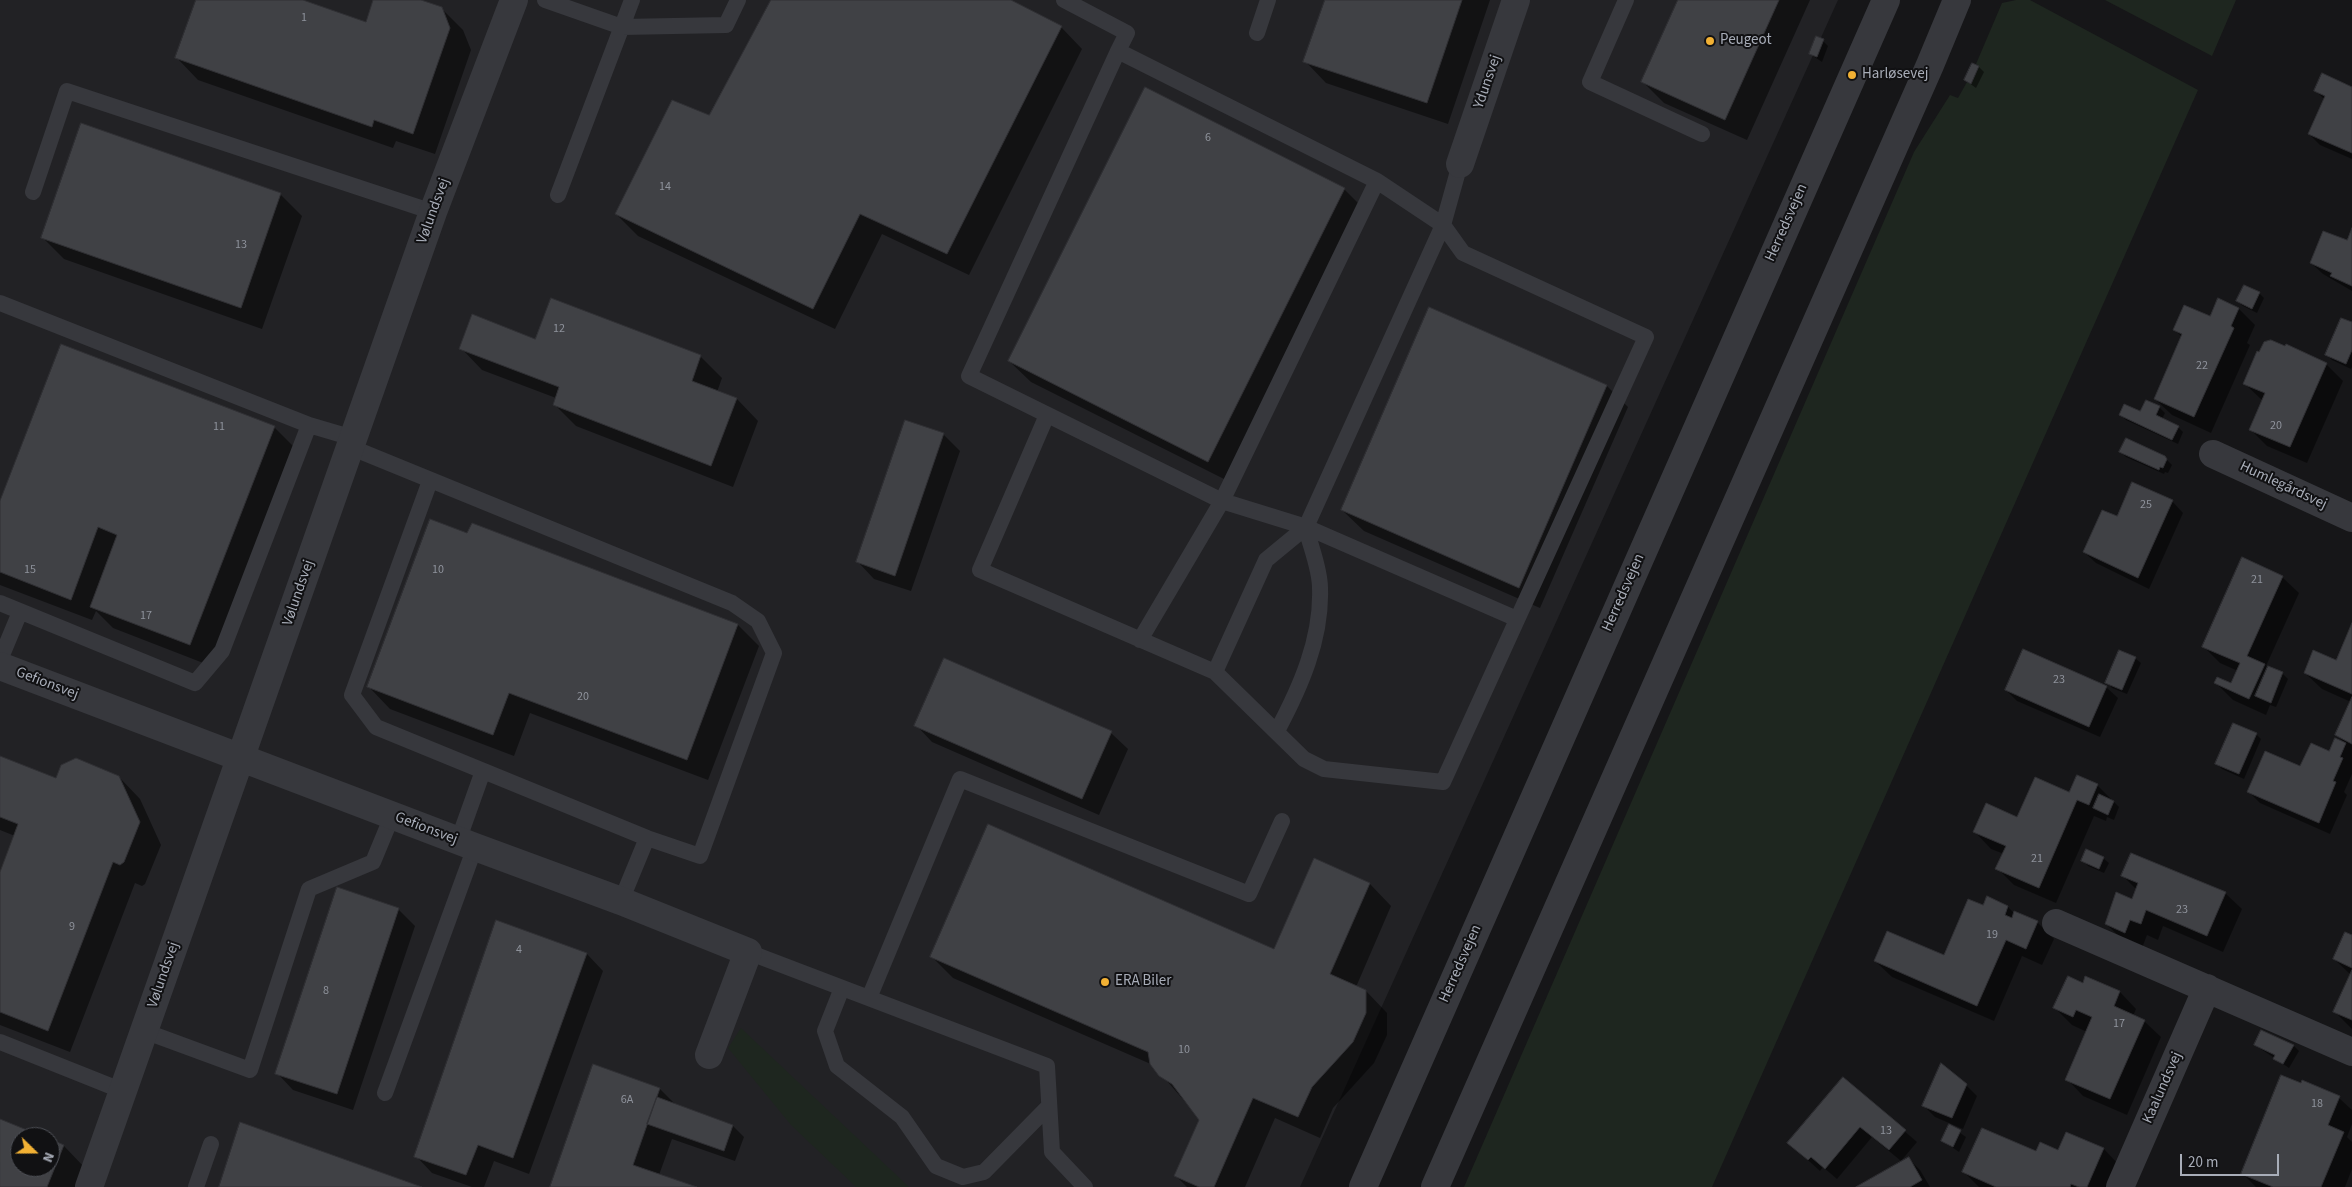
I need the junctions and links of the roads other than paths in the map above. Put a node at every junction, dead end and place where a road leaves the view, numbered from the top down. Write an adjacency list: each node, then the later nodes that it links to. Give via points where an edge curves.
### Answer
1 (514, 0): 19 (street, Vølundsvej)
2 (545, 0): 11 (lane)
3 (632, 0): 11 (lane)
4 (738, 0): 11 (lane, via 726,25)
5 (1064, 0): 13 (lane, via 1126,33)
6 (1268, 0): 12 (lane)
7 (1516, 0): 15 (street, Ydunsvej)
8 (1626, 0): 14 (lane, via 1590,82)
9 (1886, 0): 61 (street, Herredsvejen)
10 (1957, 0): 62 (street)
11 (622, 27): 18 (lane)
12 (1257, 33)
13 (1118, 51): 16 (lane); 22 (lane, via 969,376)
14 (1702, 134)
15 (1460, 164): 20 (lane)
16 (1377, 181): 20 (lane); 27 (lane)
17 (33, 192): 19 (lane, via 67,91)
18 (558, 195)
19 (433, 212): 24 (street, Vølundsvej)
20 (1443, 225): 29 (lane); 32 (lane, via 1463,253 1646,337)
21 (0, 303): 23 (lane)
22 (1047, 415): 27 (lane); 33 (lane, via 980,570)
23 (309, 425): 24 (lane); 31 (lane, via 222,651 194,683)
24 (352, 443): 26 (lane); 38 (street, Vølundsvej)
25 (2213, 454): 28 (street, Humlegårdsvej)
26 (430, 481): 39 (lane, via 352,695 376,727); 42 (lane, via 732,603 758,621 774,653 700,856)
27 (1222, 501): 29 (lane); 33 (lane)
28 (2352, 518)
29 (1306, 528): 32 (lane); 36 (lane, via 1266,560); 37 (lane, via 1320,587 1316,633 1299,690)
30 (0, 604): 31 (lane)
31 (20, 612): 34 (lane)
32 (1518, 619): 37 (lane, via 1443,782 1324,769 1304,759)
33 (1140, 640): 36 (lane)
34 (0, 660)
35 (0, 666): 38 (street, Gefionsvej)
36 (1215, 672): 37 (lane)
37 (1277, 731)
38 (241, 758): 40 (street, Gefionsvej); 50 (street, Vølundsvej)
39 (483, 771): 42 (lane); 43 (lane)
40 (392, 816): 43 (street, Gefionsvej); 50 (lane, via 372,862 309,889 250,1070)
41 (1282, 821): 49 (lane, via 1249,894 960,778)
42 (647, 838): 44 (lane)
43 (466, 844): 44 (street, Gefionsvej); 55 (lane)
44 (622, 901): 46 (street, Gefionsvej)
45 (2056, 923): 48 (street)
46 (748, 952): 47 (lane); 53 (street)
47 (842, 988): 49 (lane); 56 (lane, via 824,1031 836,1066 902,1117 936,1166 963,1177 984,1172)
48 (2207, 988): 52 (street); 63 (street, Kaalundsvej)
49 (869, 998): 56 (lane, via 1047,1066)
50 (144, 1032): 54 (street, Vølundsvej)
51 (0, 1042): 54 (lane)
52 (2352, 1052)
53 (709, 1055)
54 (123, 1092): 58 (street, Vølundsvej)
55 (385, 1092)
56 (1049, 1106): 60 (lane, via 1052,1152)
57 (211, 1144): 59 (lane)
58 (89, 1187)
59 (196, 1187)
60 (1085, 1187)
61 (1362, 1187)
62 (1435, 1187)
63 (2120, 1187)

